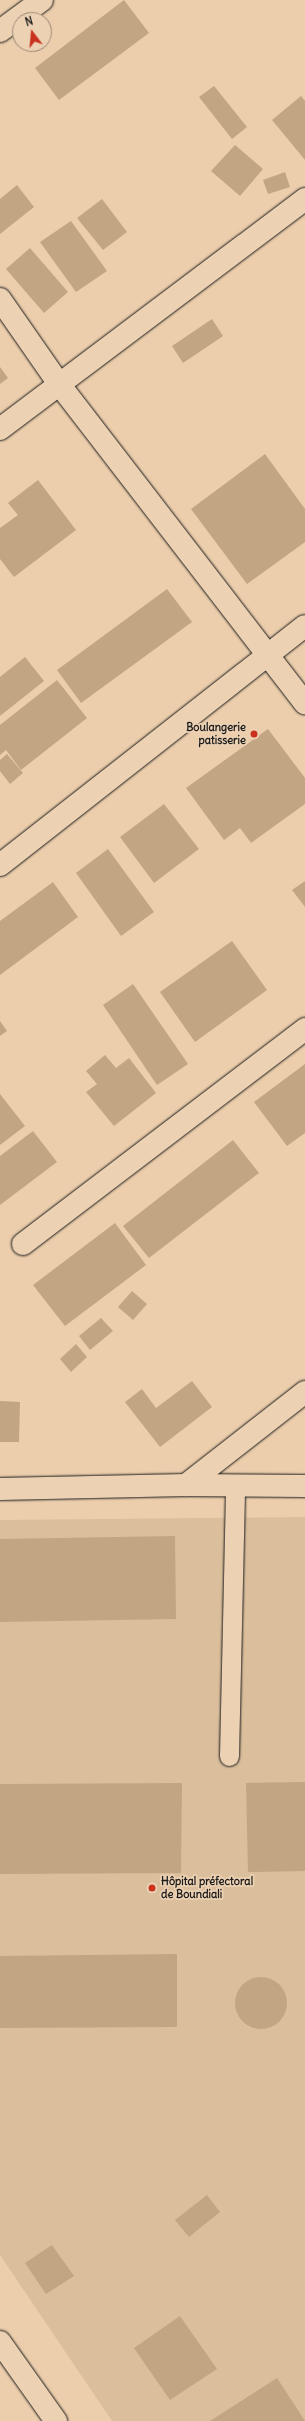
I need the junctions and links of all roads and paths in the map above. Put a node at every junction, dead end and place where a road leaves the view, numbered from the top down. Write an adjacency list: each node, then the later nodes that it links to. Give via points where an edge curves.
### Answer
1 (42, 0): 2 (street)
2 (0, 31)
3 (305, 199): 5 (street)
4 (0, 299): 5 (street)
5 (59, 384): 6 (street); 8 (street)
6 (0, 429)
7 (305, 626): 8 (street)
8 (268, 654): 9 (street); 10 (street)
9 (305, 702)
10 (0, 865)
11 (305, 1029): 12 (street)
12 (23, 1244)
13 (305, 1392): 14 (street)
14 (186, 1485): 15 (street); 17 (street)
15 (235, 1486): 16 (street); 18 (lane)
16 (305, 1486)
17 (0, 1489)
18 (229, 1756)
19 (0, 2342): 20 (street)
20 (56, 2421)

